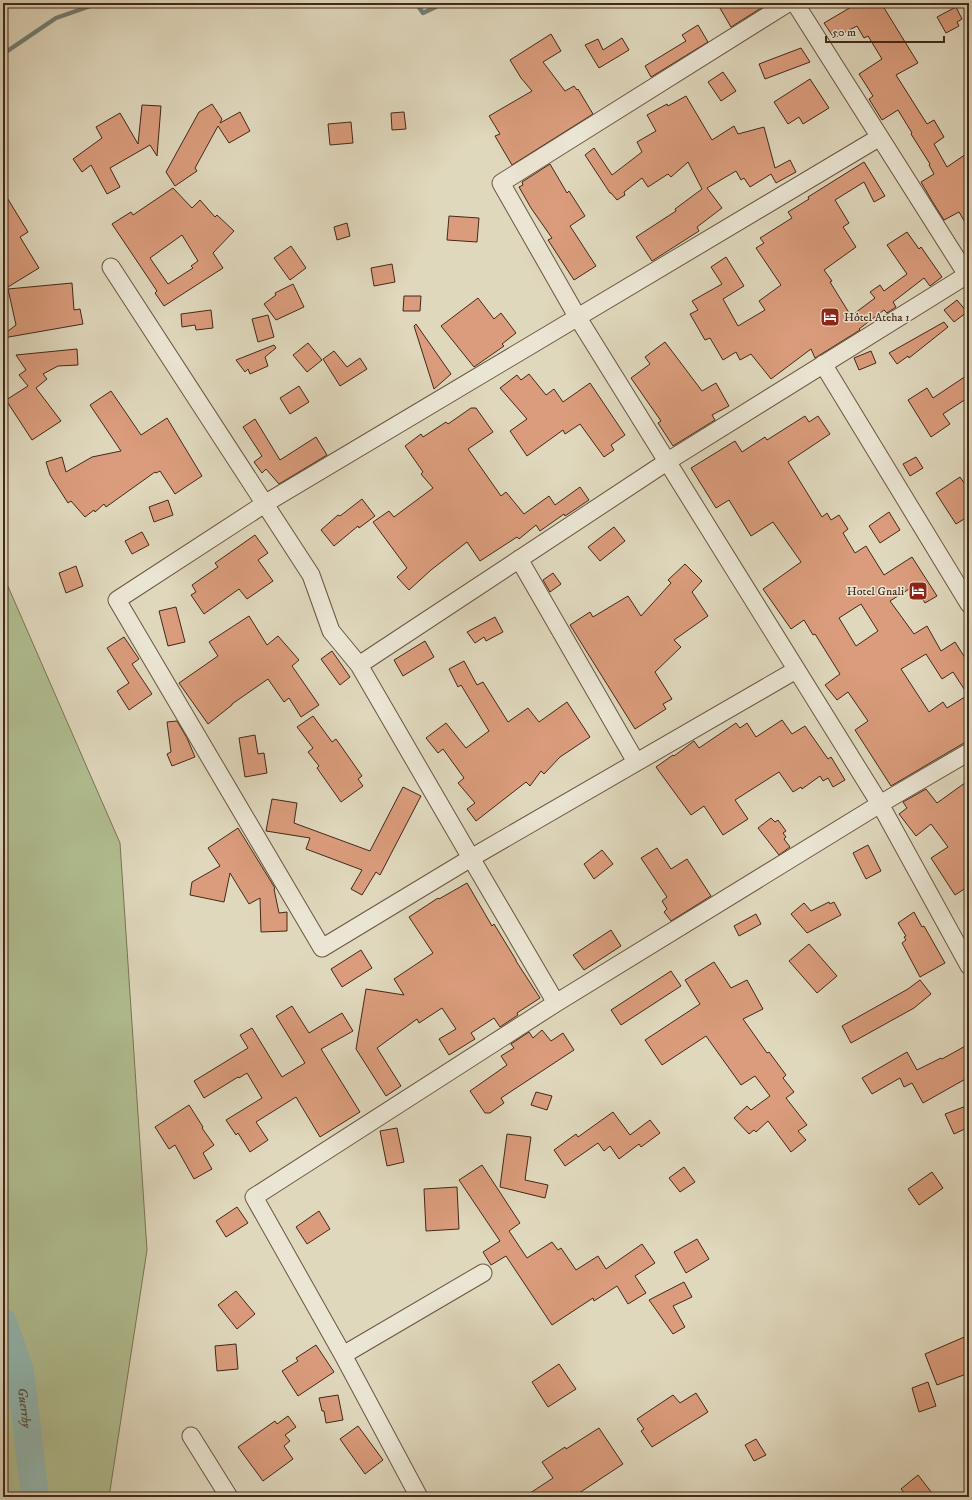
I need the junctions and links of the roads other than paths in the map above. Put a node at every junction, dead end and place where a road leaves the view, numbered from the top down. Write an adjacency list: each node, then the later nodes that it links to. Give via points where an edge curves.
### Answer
1 (788, 3): 6 (street, via 501,183)
2 (795, 3): 3 (street)
3 (880, 136): 5 (street); 6 (street)
4 (111, 267): 9 (street)
5 (968, 276): 7 (street)
6 (578, 318): 8 (street); 9 (street)
7 (823, 364): 8 (street); 11 (street)
8 (668, 461): 10 (street); 13 (street)
9 (266, 503): 12 (street, via 311,575 331,631); 17 (street, via 118,600 322,948)
10 (519, 559): 12 (street); 15 (street)
11 (969, 604)
12 (360, 665): 17 (street)
13 (796, 670): 15 (street); 16 (street)
14 (969, 752): 16 (street)
15 (636, 762): 17 (street)
16 (880, 804): 18 (street); 19 (street)
17 (471, 858): 19 (street)
18 (969, 966)
19 (556, 1003): 21 (street, via 254,1197)
20 (483, 1273): 21 (street)
21 (343, 1355): 24 (street)
22 (191, 1436): 23 (street)
23 (229, 1497)
24 (419, 1497)

